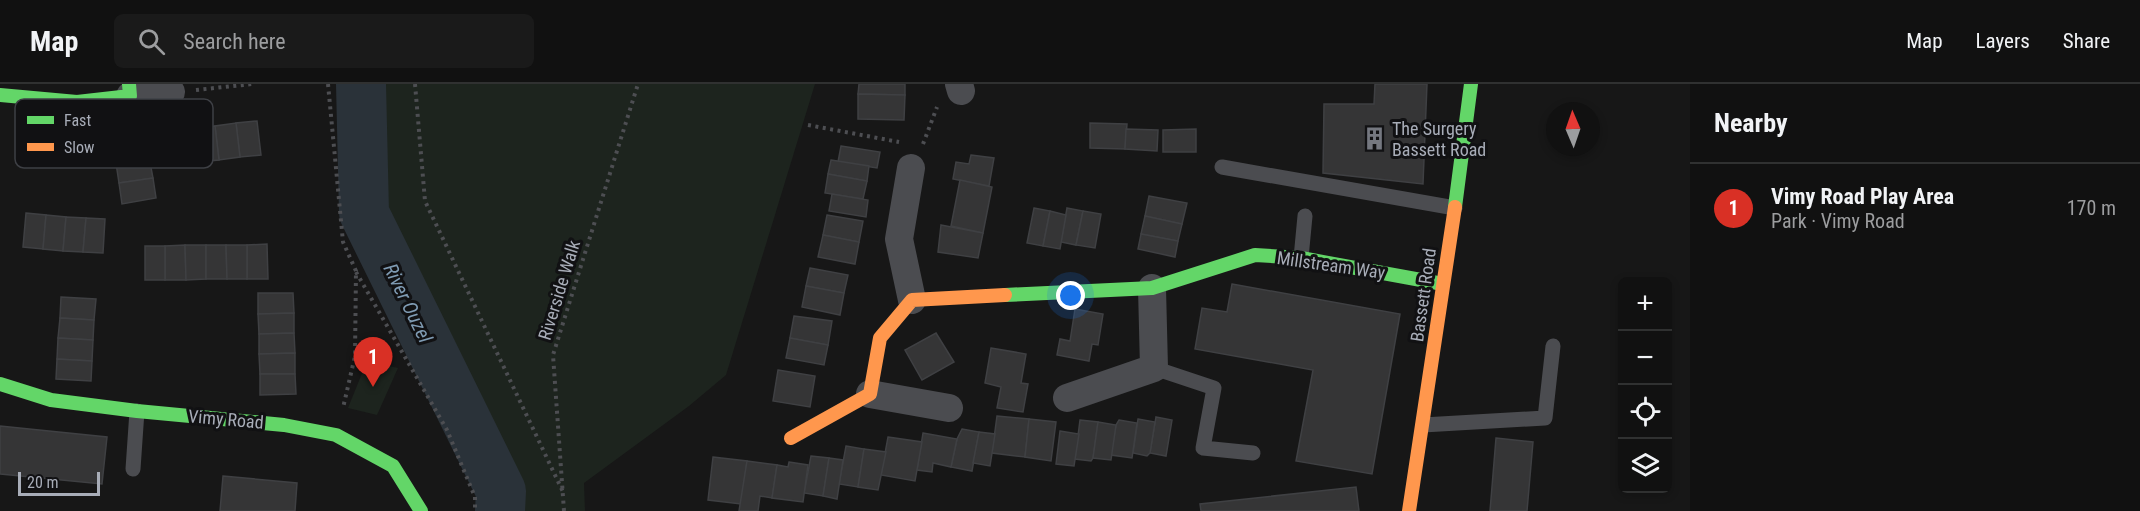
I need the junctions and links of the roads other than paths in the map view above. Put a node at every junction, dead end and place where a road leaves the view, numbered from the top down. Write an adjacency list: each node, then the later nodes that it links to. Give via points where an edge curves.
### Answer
1 (1471, 84): 9 (street, Bassett Road)
2 (129, 90): 3 (street); 6 (street)
3 (171, 92)
4 (0, 95): 5 (street)
5 (44, 99)
6 (90, 99)
7 (916, 157): 14 (street, via 899,239)
8 (1222, 166): 9 (lane)
9 (1455, 208): 12 (street, Bassett Road)
10 (1305, 216): 11 (lane)
11 (1301, 258): 12 (street, Millstream Way); 13 (street, Millstream Way, via 1255,255)
12 (1443, 284): 22 (street, Bassett Road)
13 (1152, 288): 14 (street, Millstream Way); 16 (street)
14 (912, 300): 18 (street, via 880,338)
15 (1553, 346): 22 (lane, via 1545,418)
16 (1154, 368): 19 (street); 24 (lane, via 1214,388 1203,448)
17 (0, 384): 21 (street, Vimy Road, via 51,400)
18 (870, 394): 20 (street); 23 (street)
19 (1067, 398)
20 (949, 408)
21 (137, 411): 25 (lane); 26 (street, Vimy Road, via 284,425 336,435 393,466)
22 (1423, 425): 27 (street, Bassett Road)
23 (791, 438)
24 (1253, 453)
25 (133, 469)
26 (421, 511)
27 (1409, 511)

